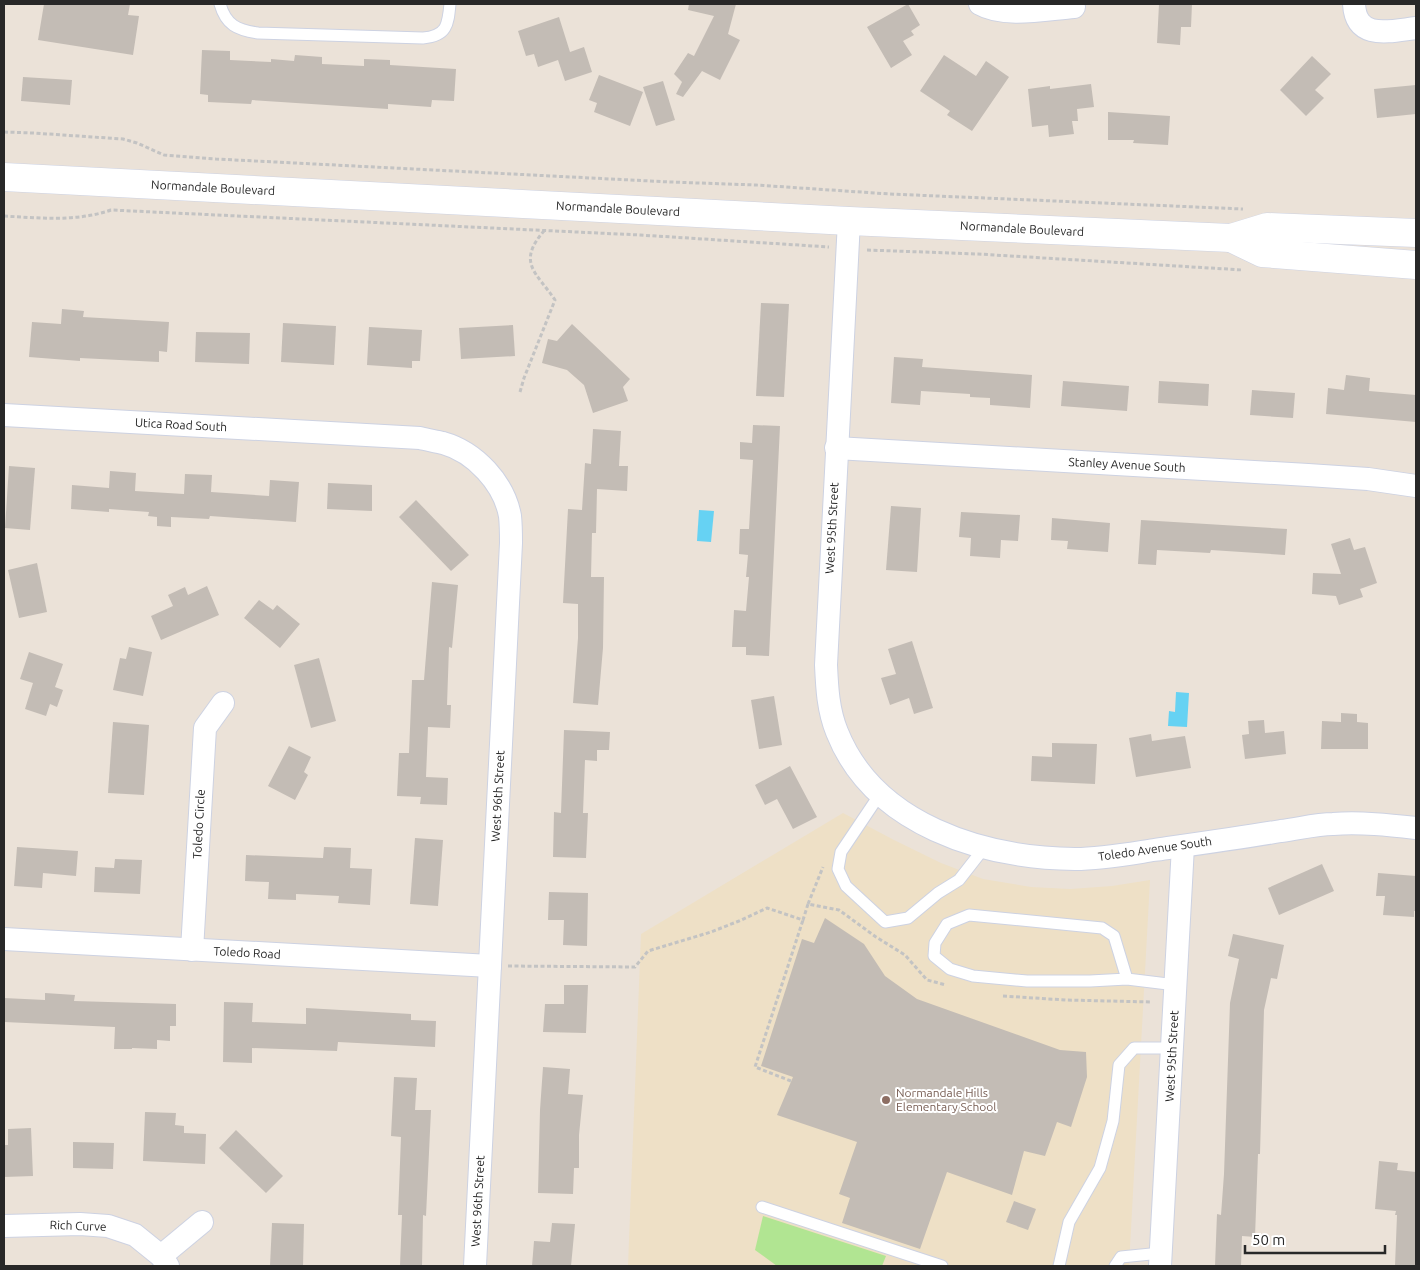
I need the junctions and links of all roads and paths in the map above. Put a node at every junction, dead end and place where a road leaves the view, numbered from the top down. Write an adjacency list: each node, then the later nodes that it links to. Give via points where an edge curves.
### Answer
1 (220, 4): 2 (lane, via 229,21 241,31 423,38 434,37 444,31 449,23)
2 (450, 4)
3 (980, 4): 5 (street, via 1004,11)
4 (1354, 4): 6 (street, via 1359,24 1369,29)
5 (1074, 7)
6 (1416, 28)
7 (4, 132): 9 (path, via 123,139 164,155 216,159)
8 (4, 177): 11 (main road, Normandale Boulevard)
9 (1246, 209)
10 (4, 216): 12 (path, via 85,218 111,210)
11 (849, 221): 14 (main road, Normandale Boulevard); 15 (street, West 95th Street)
12 (544, 230): 15 (path); 18 (path, via 530,255 536,277 555,300)
13 (1416, 234): 14 (main road, Normandale Boulevard, via 1267,227)
14 (1231, 238): 16 (main road, Normandale Boulevard, via 1262,253)
15 (847, 249): 17 (path); 21 (street, West 95th Street)
16 (1416, 265)
17 (1252, 271)
18 (520, 392)
19 (4, 415): 20 (street, Utica Road South)
20 (358, 435): 33 (street, West 96th Street, via 420,438 444,443 466,453 502,490 510,516)
21 (836, 448): 22 (street, Stanley Avenue South, via 1308,475); 24 (street, West 95th Street, via 826,665 828,699 837,731 853,763)
22 (1416, 486)
23 (222, 703): 32 (street, Toledo Circle, via 205,728)
24 (880, 794): 25 (street, West 95th Street); 28 (lane, via 841,852 838,869 846,886 886,922 908,918 960,880)
25 (901, 811): 28 (street, Toledo Avenue South, via 941,834)
26 (1416, 828): 27 (street, Toledo Avenue South, via 1332,824)
27 (1183, 846): 28 (street, Toledo Avenue South, via 1077,859 1030,857); 35 (street, West 95th Street)
28 (984, 848)
29 (789, 915): 33 (path, via 767,908 721,928 648,951 636,968)
30 (804, 920): 37 (path, via 756,1068)
31 (4, 939): 32 (street, Toledo Road)
32 (192, 950): 33 (street, Toledo Road)
33 (490, 966): 43 (street, West 96th Street)
34 (1127, 978): 34 (lane, via 1114,936 1102,928 969,915 947,924 935,943 934,956 950,969 974,976 1027,981); 35 (lane)
35 (1176, 985): 36 (street, West 95th Street)
36 (1172, 1048): 41 (street, West 95th Street); 45 (lane, via 1134,1048 1119,1065 1113,1121 1100,1168 1069,1222)
37 (791, 1081)
38 (762, 1207): 44 (lane)
39 (202, 1222): 42 (street)
40 (4, 1226): 42 (street, Rich Curve, via 108,1226 135,1235)
41 (1161, 1259): 46 (lane, via 1120,1257)
42 (164, 1261)
43 (475, 1266)
44 (942, 1266)
45 (1059, 1266)
46 (1115, 1266)

